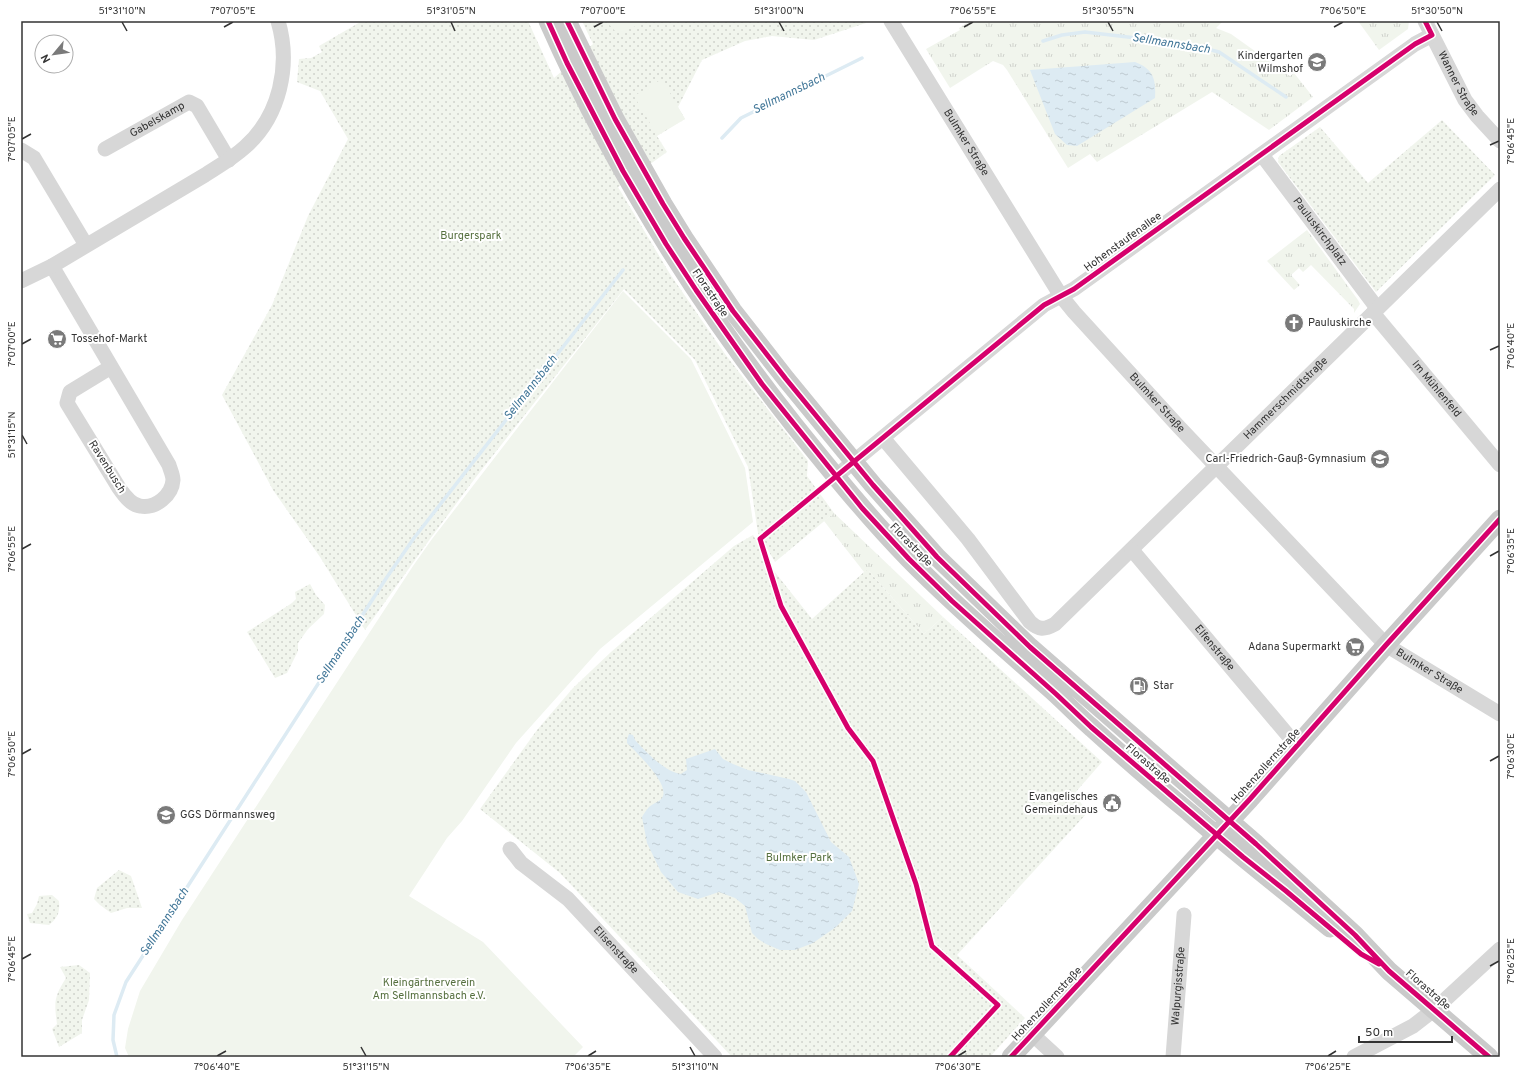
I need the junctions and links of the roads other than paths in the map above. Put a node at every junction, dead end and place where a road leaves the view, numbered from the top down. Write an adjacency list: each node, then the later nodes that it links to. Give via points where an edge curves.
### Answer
1 (278, 21): 11 (street, via 283,42 283,74 276,102 258,133 246,147)
2 (548, 21): 23 (main road, Florastraße, via 623,172 666,244 750,369)
3 (567, 21): 20 (main road, Florastraße, via 615,119 684,238 733,310)
4 (891, 21): 16 (street, Bulmker Straße)
5 (1425, 21): 6 (street, Wanner Straße)
6 (1432, 35): 7 (street, Wanner Straße, via 1465,100); 10 (street, Hohenstaufenallee, via 1415,44)
7 (1500, 141)
8 (105, 149): 11 (street, Gabelskamp, via 189,102 197,106)
9 (21, 150): 13 (street, via 34,158)
10 (1262, 155): 16 (street, Hohenstaufenallee); 17 (street, Pauluskirchplatz)
11 (229, 160): 13 (street)
12 (1500, 189): 17 (street, Hammerschmidtstraße)
13 (86, 245): 14 (street)
14 (52, 266): 15 (street); 18 (street, Ravenbusch)
15 (21, 281)
16 (1061, 296): 19 (street, Hohenstaufenallee, via 1044,305); 22 (street, Bulmker Straße)
17 (1375, 310): 21 (street, Im Mühlenfeld); 22 (street, Hammerschmidtstraße)
18 (111, 367): 18 (street, Ravenbusch, via 169,465 173,478 171,489 164,499 153,506 140,506 128,500 67,403 70,392)
19 (883, 438): 20 (street, Hohenstaufenallee); 25 (street, Hammerschmidtstraße, via 968,539 1036,627 1041,629 1054,624)
20 (854, 462): 23 (street, Hohenstaufenallee); 29 (main road, Florastraße, via 937,557 980,600 1030,647)
21 (1500, 465)
22 (1216, 467): 25 (street, Hammerschmidtstraße); 26 (street, Bulmker Straße)
23 (835, 477): 30 (main road, Florastraße, via 952,601 1091,727)
24 (1500, 519): 26 (main road, Hohenzollernstraße)
25 (1132, 550): 28 (street, Elfenstraße)
26 (1386, 645): 27 (street, Bulmker Straße); 28 (main road, Hohenzollernstraße)
27 (1500, 714)
28 (1297, 746): 29 (main road, Hohenzollernstraße)
29 (1230, 821): 30 (main road, Hohenzollernstraße); 34 (main road, Florastraße, via 1355,935)
30 (1216, 835): 34 (main road, Florastraße, via 1361,954); 36 (main road, Hohenzollernstraße)
31 (510, 849): 37 (street, Elisenstraße, via 522,863 568,899)
32 (1184, 915): 40 (street, Walpurgisstraße)
33 (1500, 949): 35 (street)
34 (1389, 971): 35 (main road, Florastraße)
35 (1435, 1009): 41 (street, via 1413,1026); 42 (main road, Florastraße)
36 (1032, 1034): 38 (main road, Hohenzollernstraße); 39 (street, Hohenzollernstraße)
37 (715, 1057)
38 (1011, 1057)
39 (1057, 1057)
40 (1172, 1057)
41 (1354, 1057)
42 (1489, 1057)

